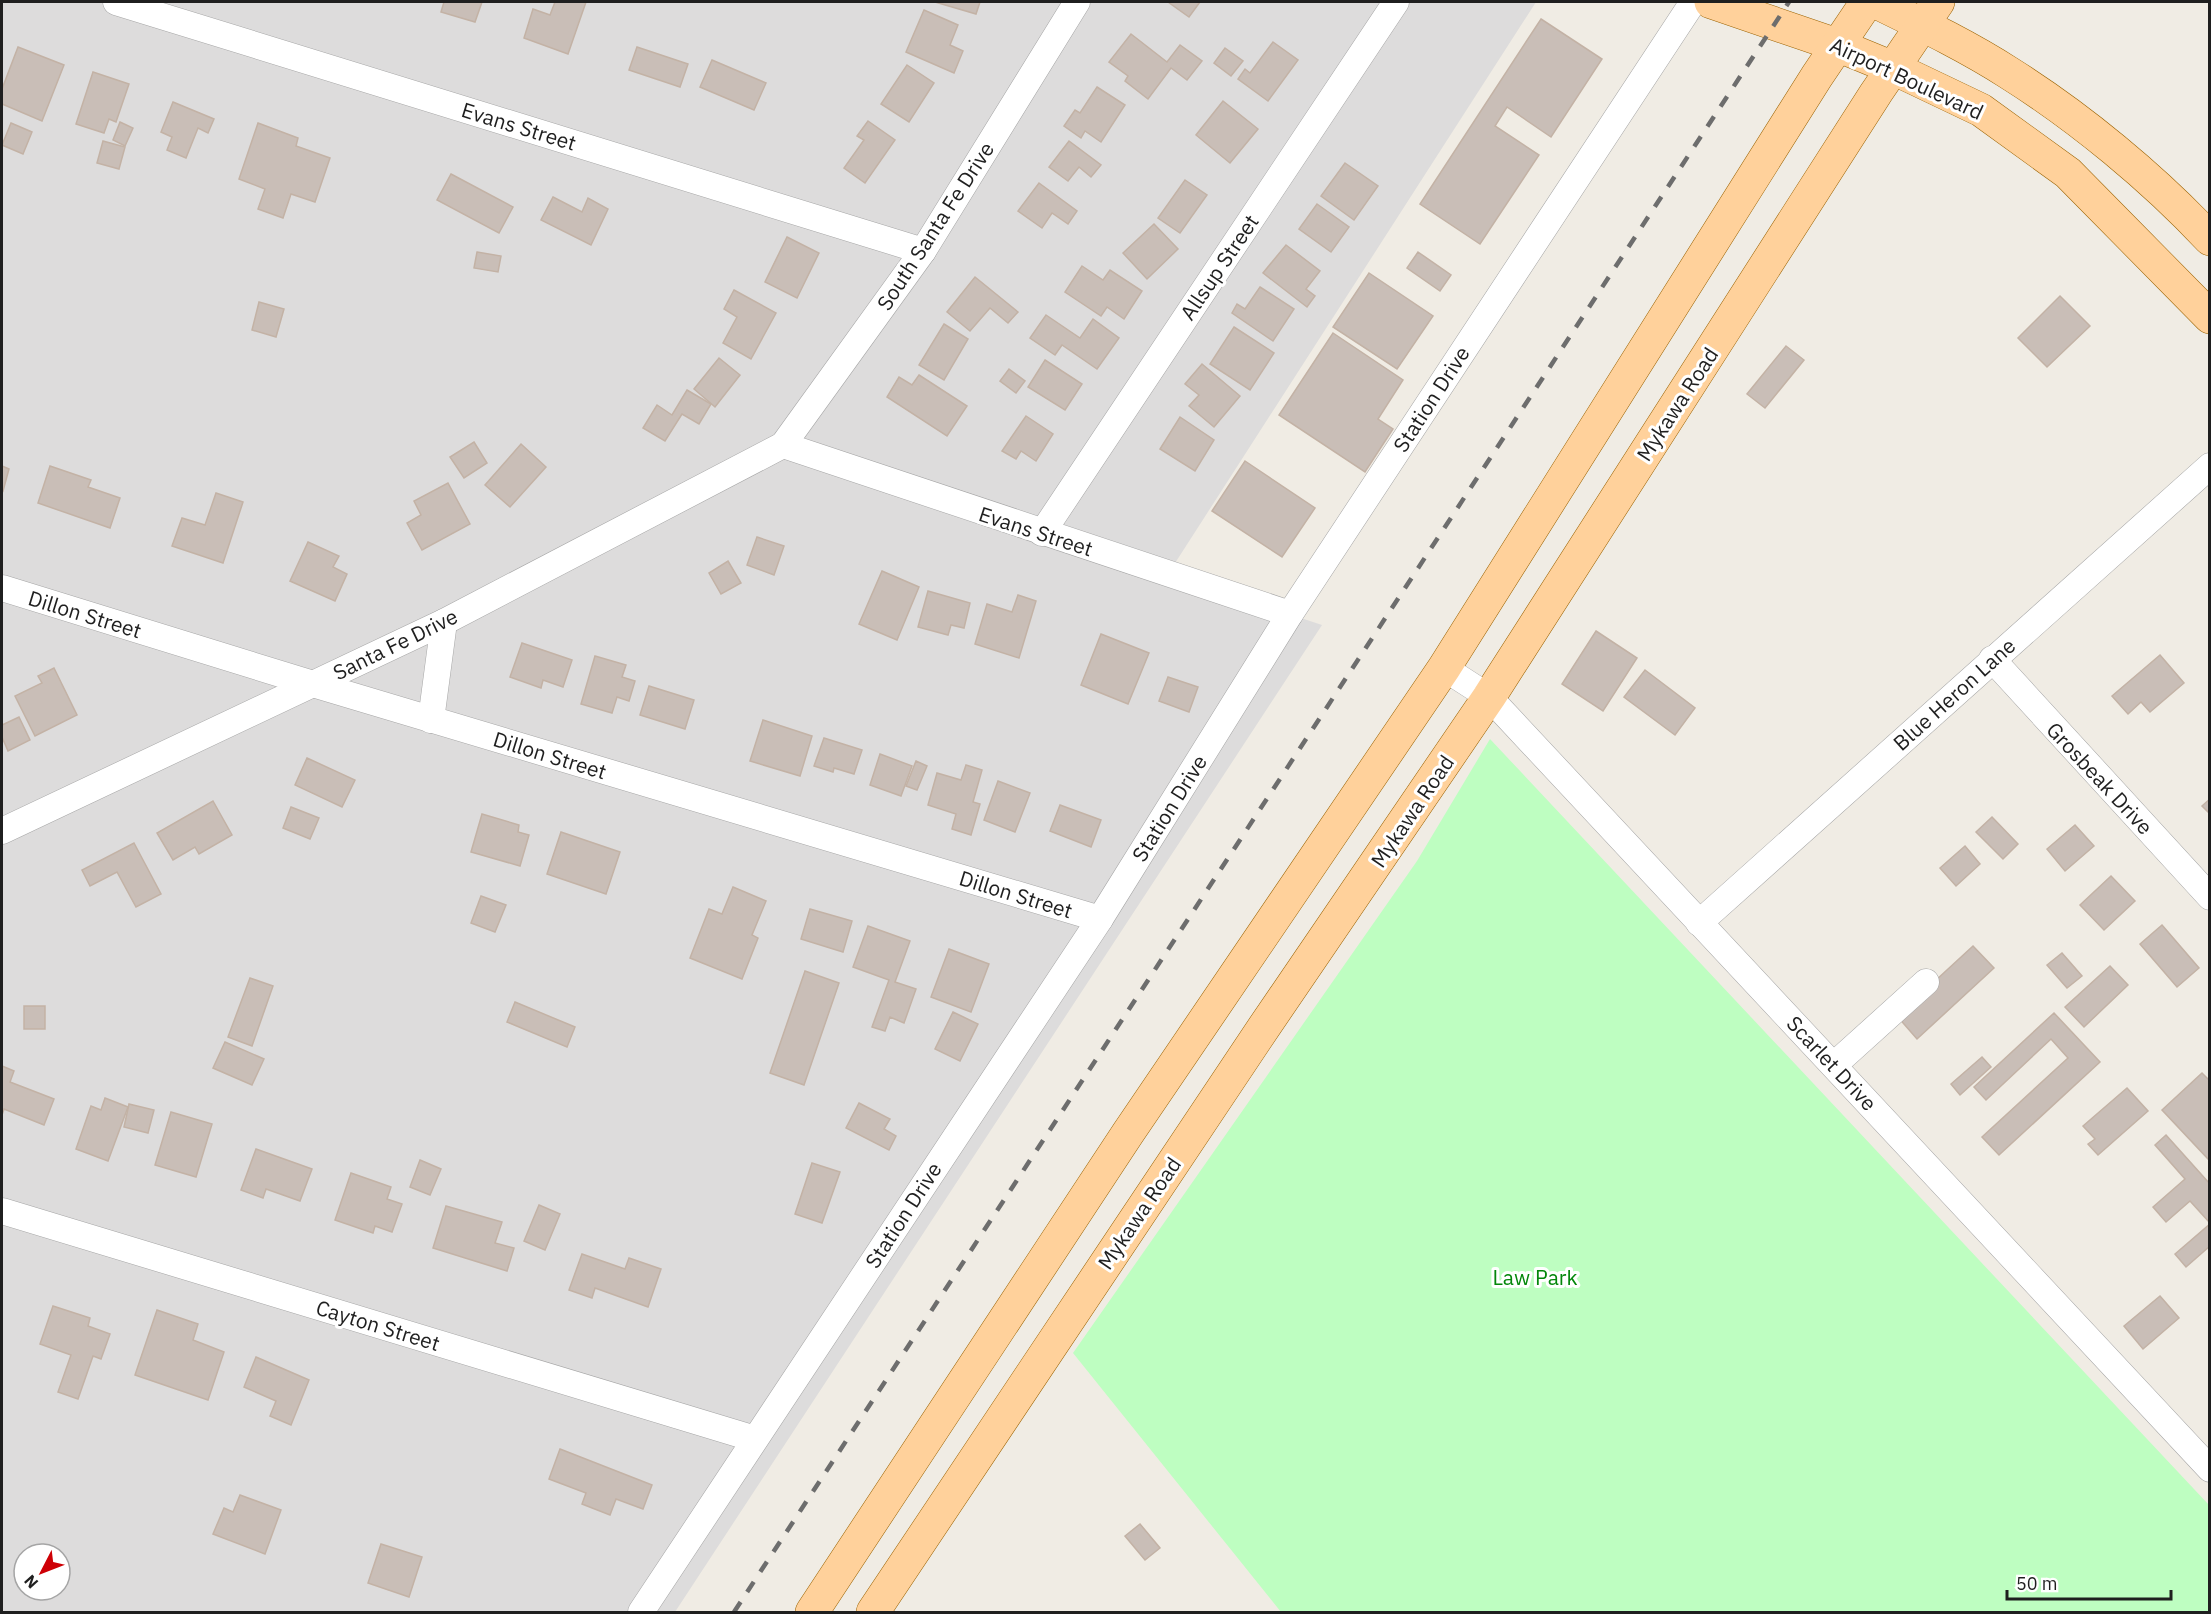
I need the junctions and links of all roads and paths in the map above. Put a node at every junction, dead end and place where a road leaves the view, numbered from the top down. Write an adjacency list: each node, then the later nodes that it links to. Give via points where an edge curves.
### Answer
1 (116, 2): 12 (street, Evans Street)
2 (1077, 2): 12 (street, South Santa Fe Drive)
3 (1396, 2): 16 (street, Allsup Street)
4 (1693, 2): 18 (street, Station Drive)
5 (1711, 2): 9 (main road, Airport Boulevard)
6 (1868, 2): 9 (main road)
7 (1876, 2): 8 (main road)
8 (1930, 13): 10 (main road, Mykawa Road); 11 (main road, via 2143,173)
9 (1837, 45): 10 (main road, Airport Boulevard); 21 (main road)
10 (1893, 68): 13 (main road, Airport Boulevard, via 1981,110 2068,173); 23 (main road, Mykawa Road)
11 (2210, 238)
12 (923, 251): 14 (street, South Santa Fe Drive)
13 (2210, 317)
14 (783, 446): 16 (street, Evans Street); 19 (street, Santa Fe Drive)
15 (2210, 466): 20 (street, Blue Heron Lane)
16 (1042, 533): 18 (street, Evans Street)
17 (2, 588): 22 (street, Dillon Street)
18 (1290, 614): 27 (street, Station Drive)
19 (444, 622): 22 (street, Santa Fe Drive); 24 (street)
20 (1992, 659): 26 (street, Grosbeak Drive); 28 (street, Blue Heron Lane)
21 (1444, 668): 23 (street, Scarlet Drive); 30 (main road)
22 (313, 684): 24 (street, Dillon Street); 25 (street, Santa Fe Drive)
23 (1489, 697): 28 (street, Scarlet Drive); 31 (main road, Mykawa Road)
24 (431, 720): 27 (street, Dillon Street)
25 (2, 831)
26 (2210, 897)
27 (1100, 919): 34 (street, Station Drive)
28 (1699, 923): 32 (street, Scarlet Drive)
29 (1926, 982): 32 (street)
30 (1220, 999): 31 (main road); 37 (main road)
31 (1264, 1027): 38 (main road, Mykawa Road)
32 (1834, 1065): 35 (street, Scarlet Drive)
33 (2, 1211): 34 (street, Cayton Street)
34 (755, 1439): 36 (street, Station Drive)
35 (2210, 1468)
36 (641, 1612)
37 (812, 1612)
38 (873, 1612)

